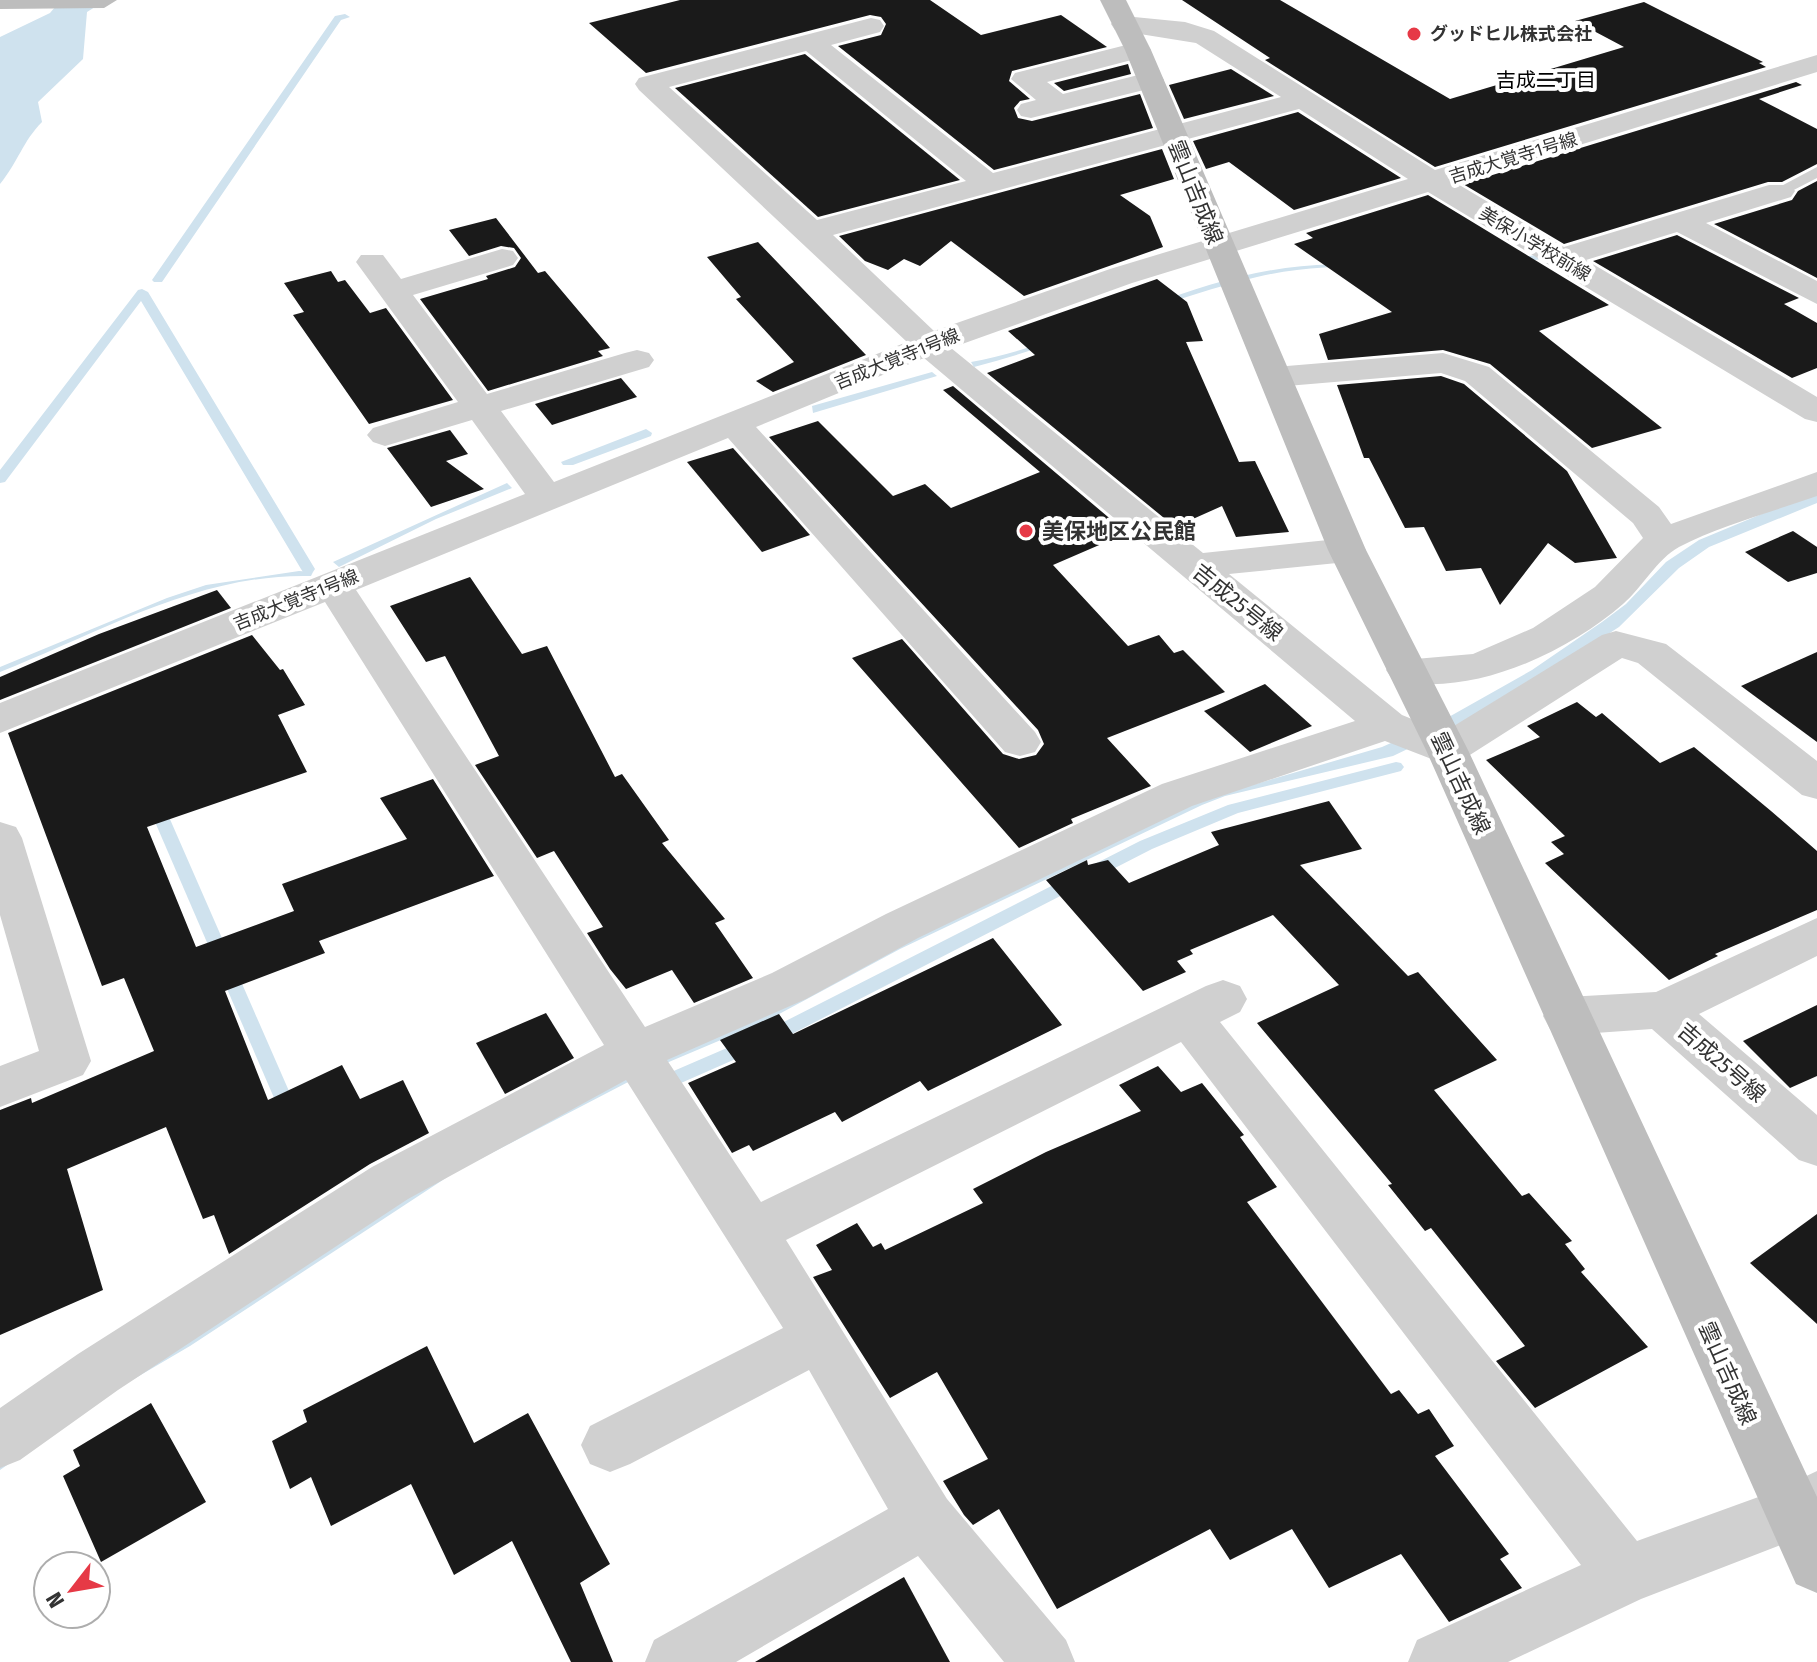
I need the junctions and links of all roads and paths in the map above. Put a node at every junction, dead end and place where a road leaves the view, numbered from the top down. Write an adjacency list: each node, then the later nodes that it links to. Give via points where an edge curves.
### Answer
1 (104, 0): 2 (street)
2 (0, 1)
3 (871, 26): 5 (street)
4 (1131, 38): 7 (street, 美保小学校前線, via 1185,30 1205,37); 8 (street); 8 (street, via 1025,79); 10 (street, 雲山吉成線)
5 (811, 42): 13 (street); 16 (street, 吉成25号線, via 649,84)
6 (1817, 63): 12 (street, 吉成大覚寺1号線)
7 (1302, 100): 10 (street); 12 (street, 美保小学校前線)
8 (1058, 103): 9 (street)
9 (1021, 112)
10 (1172, 134): 13 (street); 17 (street, 雲山吉成線)
11 (1817, 172): 14 (lane)
12 (1433, 182): 17 (street, 吉成大覚寺1号線); 19 (street, 美保小学校前線)
13 (988, 184): 16 (street)
14 (1780, 191): 15 (street)
15 (1681, 222): 19 (street); 22 (street)
16 (811, 231): 23 (street, 吉成25号線)
17 (1218, 246): 23 (street, 吉成大覚寺1号線); 25 (street, 雲山吉成線)
18 (502, 258): 21 (street)
19 (1560, 258): 26 (street, 美保小学校前線)
20 (372, 262): 21 (street)
21 (393, 291): 27 (street)
22 (1817, 294)
23 (930, 344): 28 (street, 吉成大覚寺1号線); 34 (street, 吉成25号線)
24 (637, 360): 27 (street)
25 (1275, 377): 32 (street, via 1443,363 1477,374 1646,515); 33 (street, 雲山吉成線)
26 (1809, 399)
27 (479, 406): 29 (street); 31 (street)
28 (735, 424): 31 (street, 吉成大覚寺1号線); 39 (street)
29 (385, 435)
30 (1817, 483): 32 (street)
31 (548, 499): 35 (street, 吉成大覚寺1号線)
32 (1663, 540): 36 (street, via 1609,596 1547,637 1479,667)
33 (1347, 550): 34 (street); 36 (street, 雲山吉成線)
34 (1195, 566): 38 (street, 吉成25号線)
35 (333, 584): 37 (street, 吉成大覚寺1号線); 46 (street)
36 (1406, 670): 40 (street, 雲山吉成線)
37 (0, 719)
38 (1387, 725): 40 (street, 吉成25号線); 46 (street, via 1177,795 789,986)
39 (1020, 742)
40 (1447, 750): 41 (street, via 1616,644 1652,653); 45 (street, 雲山吉成線)
41 (1817, 784)
42 (0, 838): 47 (street, via 66,1061)
43 (1817, 936): 44 (street)
44 (1662, 1010): 45 (street, 吉成25号線); 48 (street, 吉成25号線)
45 (1567, 1016): 54 (street, 雲山吉成線)
46 (633, 1053): 49 (street); 51 (street, via 390,1183)
47 (0, 1087)
48 (1817, 1145)
49 (752, 1232): 50 (street); 55 (street, via 1205,1008)
50 (819, 1337): 52 (street); 53 (street)
51 (0, 1441)
52 (610, 1445)
53 (926, 1519): 56 (street); 57 (street)
54 (1809, 1525): 55 (street)
55 (1626, 1575): 58 (street)
56 (676, 1662)
57 (1044, 1662)
58 (1439, 1662)

